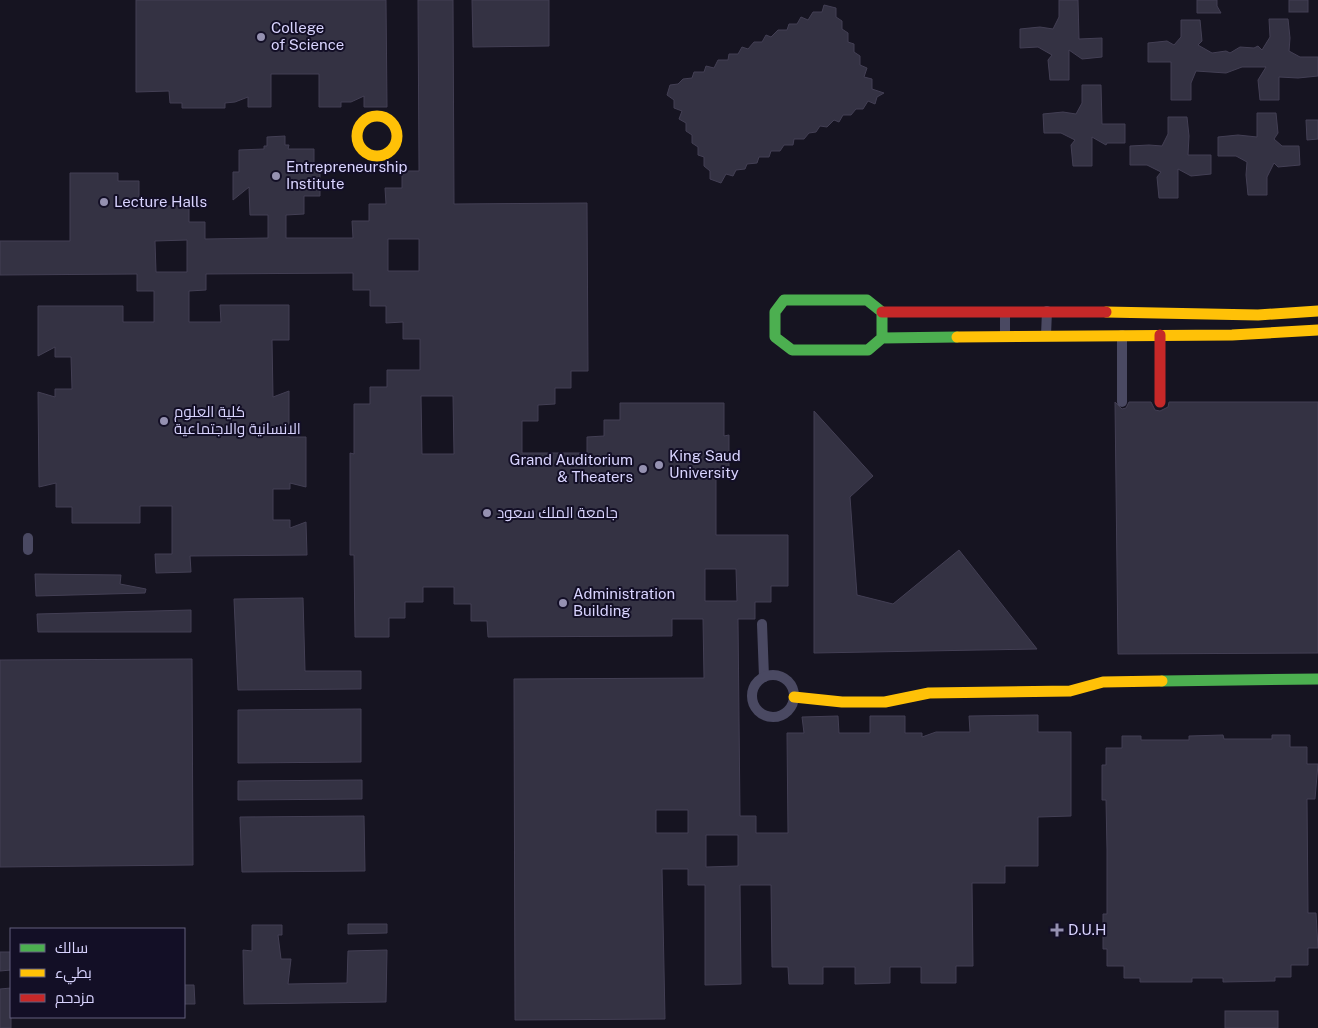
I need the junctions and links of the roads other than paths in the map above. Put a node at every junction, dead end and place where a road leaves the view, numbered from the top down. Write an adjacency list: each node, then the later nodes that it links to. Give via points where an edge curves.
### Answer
1 (1047, 311): 2 (street, via 1258,315); 4 (street); 7 (street)
2 (1318, 311)
3 (882, 312): 4 (street); 10 (street); 10 (street, via 867,300 784,300 775,312 774,324 775,337 792,350 868,350)
4 (1005, 312): 6 (street)
5 (1318, 330): 9 (street)
6 (1005, 335): 7 (street); 10 (street)
7 (1046, 335): 8 (street)
8 (1122, 335): 9 (street); 11 (street)
9 (1160, 335): 12 (street)
10 (882, 338)
11 (1122, 402)
12 (1160, 402)
13 (28, 538): 14 (street)
14 (28, 550)
15 (762, 624): 16 (street)
16 (764, 677): 18 (street, via 785,678); 18 (street, via 754,686 752,693 754,706 759,711 777,716 788,709)
17 (1318, 679): 18 (street, via 1103,682 1057,692 929,693 885,702)
18 (794, 697)

